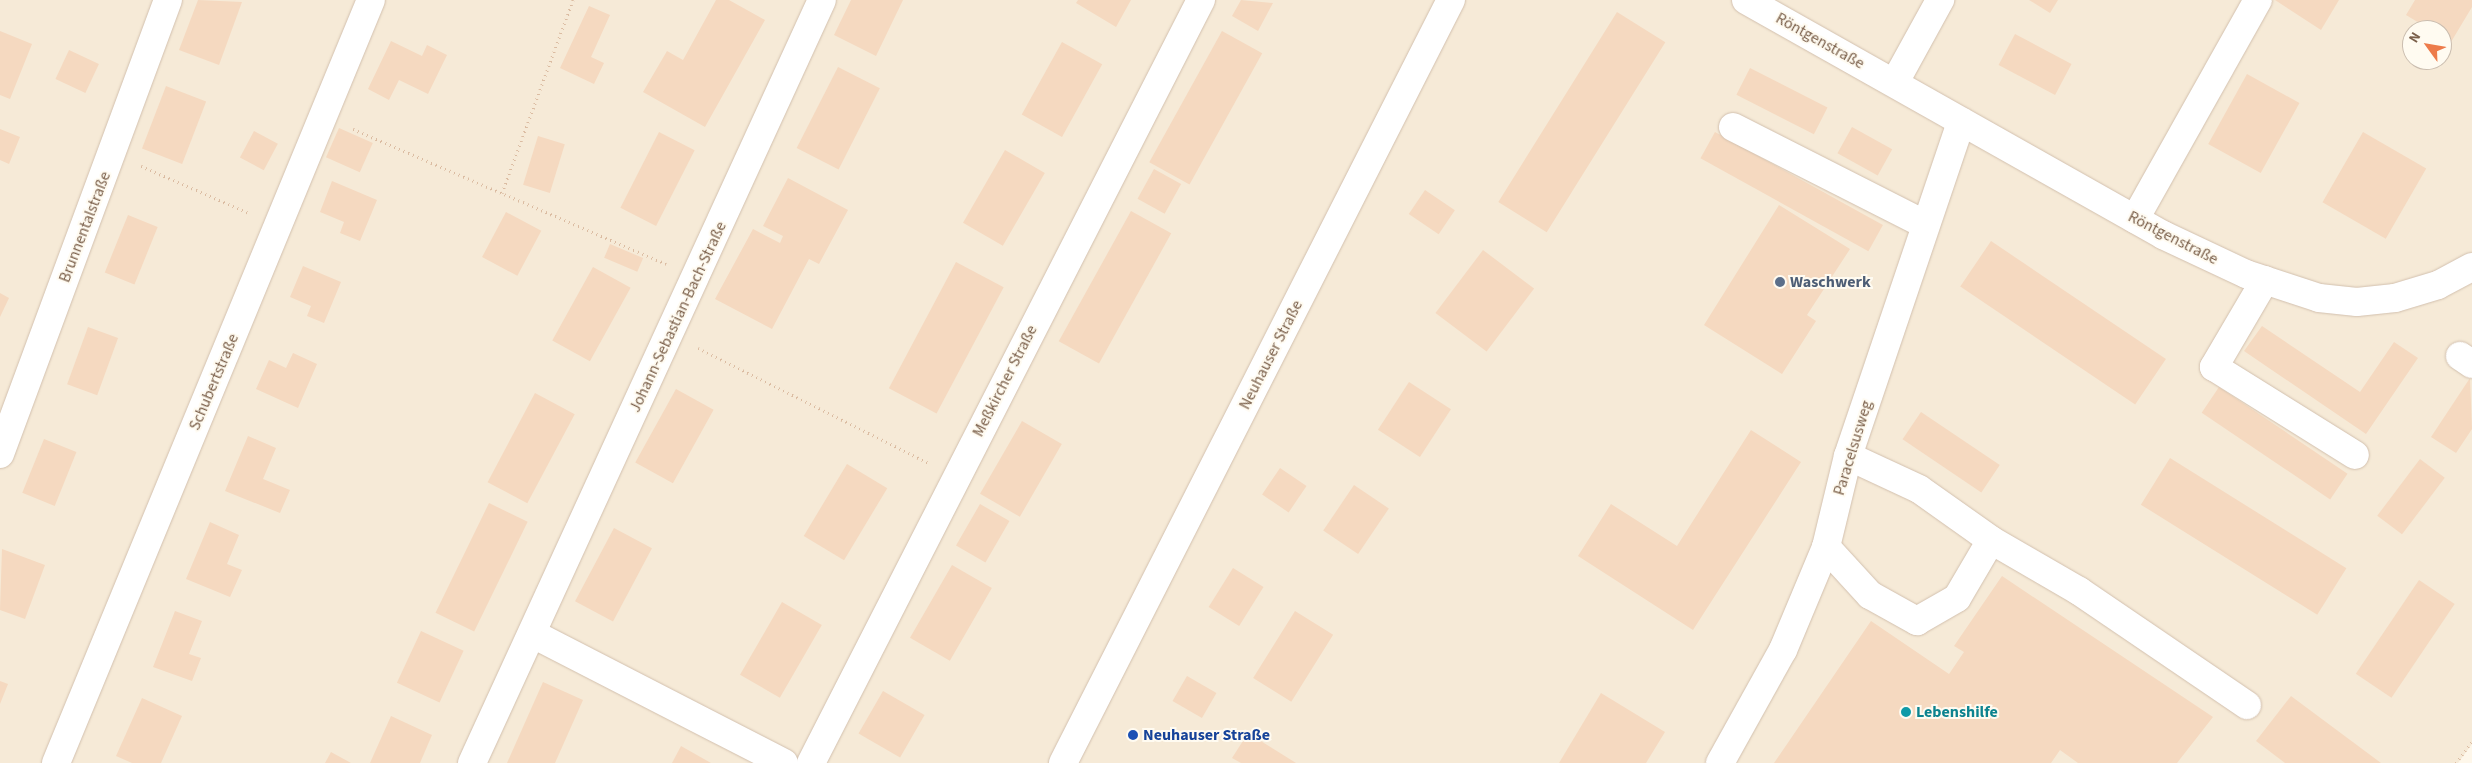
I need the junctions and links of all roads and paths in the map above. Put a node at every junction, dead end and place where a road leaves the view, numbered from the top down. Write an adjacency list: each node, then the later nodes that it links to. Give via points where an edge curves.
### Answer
1 (168, 0): 14 (street, Brunnentalstraße)
2 (372, 0): 11 (street, Schubertstraße)
3 (573, 0): 15 (path)
4 (822, 0): 20 (street, Johann-Sebastian-Bach-Straße)
5 (1201, 0): 26 (street, Meßkircher Straße)
6 (1451, 0): 36 (street, Neuhauser Straße)
7 (1746, 0): 10 (street, Röntgenstraße)
8 (1940, 0): 10 (street)
9 (2258, 0): 16 (street)
10 (1895, 82): 12 (street, Röntgenstraße)
11 (325, 116): 15 (path); 18 (street, Schubertstraße)
12 (1961, 122): 16 (street, Röntgenstraße); 17 (street, Paracelsusweg)
13 (1733, 127): 17 (street)
14 (114, 150): 18 (path, via 157,176); 23 (street, Brunnentalstraße)
15 (502, 193): 20 (path)
16 (2135, 219): 21 (street, Röntgenstraße)
17 (1926, 225): 25 (street, Paracelsusweg)
18 (278, 228): 32 (street, Schubertstraße)
19 (2472, 267): 21 (street, Röntgenstraße, via 2438,285 2395,298 2357,302 2319,298)
20 (696, 276): 22 (street, Johann-Sebastian-Bach-Straße)
21 (2266, 280): 24 (street, via 2214,367)
22 (670, 334): 26 (path); 29 (street, Johann-Sebastian-Bach-Straße)
23 (0, 454)
24 (2355, 455)
25 (1848, 456): 27 (street, via 1919,489); 28 (street, Paracelsusweg)
26 (956, 476): 35 (street, Meßkircher Straße)
27 (1991, 540): 28 (street, via 1957,598 1917,621 1870,595); 30 (street, via 2079,591)
28 (1826, 547): 37 (street, Paracelsusweg, via 1783,650)
29 (533, 634): 33 (street, Johann-Sebastian-Bach-Straße); 34 (street)
30 (2247, 705)
31 (2472, 741): 38 (path)
32 (56, 763)
33 (472, 763)
34 (784, 763)
35 (811, 763)
36 (1063, 763)
37 (1720, 763)
38 (2456, 763)

